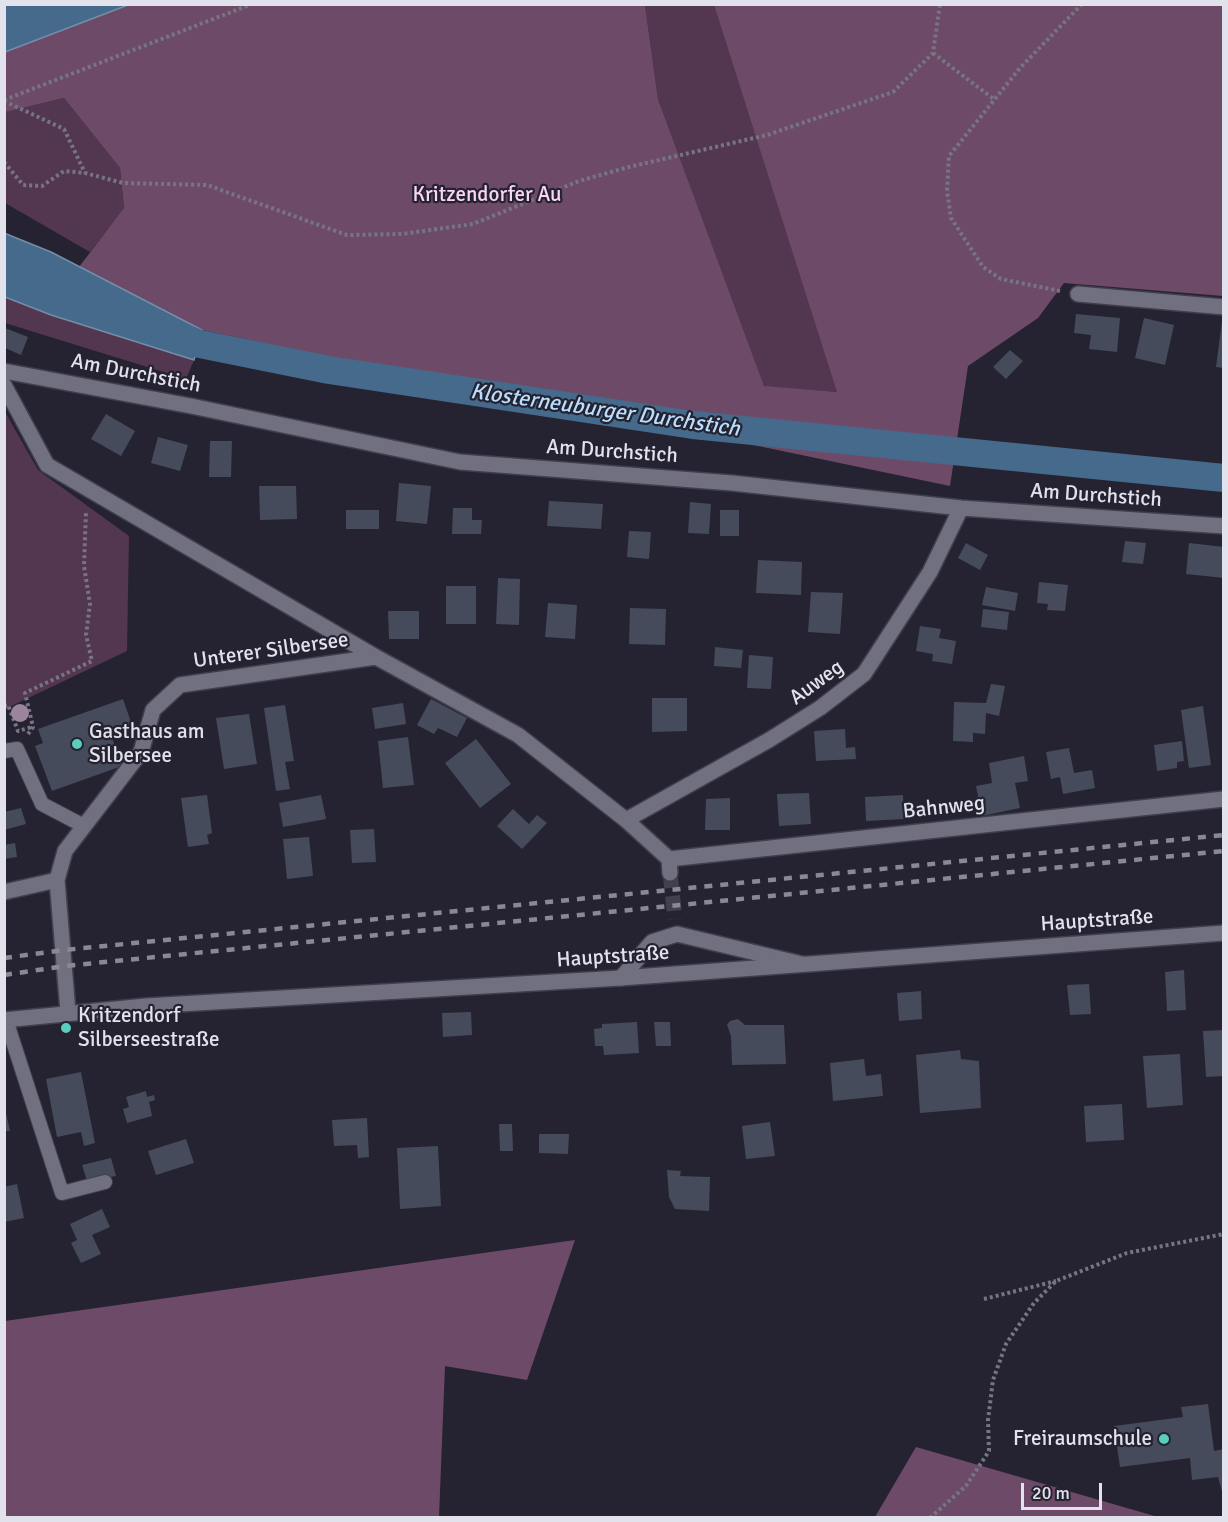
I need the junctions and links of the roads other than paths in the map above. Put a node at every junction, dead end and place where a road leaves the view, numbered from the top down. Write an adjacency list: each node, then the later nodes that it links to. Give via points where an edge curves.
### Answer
1 (1078, 294): 2 (street)
2 (1224, 307)
3 (4, 371): 5 (street, Am Durchstich, via 460,462 732,483)
4 (4, 385): 7 (street, Unterer Silbersee, via 47,465)
5 (961, 508): 6 (street, Am Durchstich); 10 (street, Auweg, via 930,572 864,674 769,740)
6 (1224, 526)
7 (376, 657): 10 (street, Unterer Silbersee, via 518,735); 11 (street, Unterer Silbersee, via 180,685 153,710 141,752)
8 (11, 750): 11 (lane, via 42,804)
9 (1224, 799): 12 (street, Bahnweg)
10 (626, 820): 12 (street, Unterer Silbersee)
11 (82, 825): 13 (street, Unterer Silbersee, via 64,851)
12 (669, 866)
13 (57, 880): 14 (street); 18 (street, Unterer Silbersee)
14 (4, 892)
15 (1224, 933): 16 (street, Hauptstraße)
16 (802, 964): 17 (street, Hauptstraße); 17 (street, via 676,927 652,942)
17 (621, 978): 18 (street, Hauptstraße)
18 (68, 1012): 19 (street, Hauptstraße)
19 (5, 1020): 20 (lane, via 62,1193)
20 (105, 1182)

